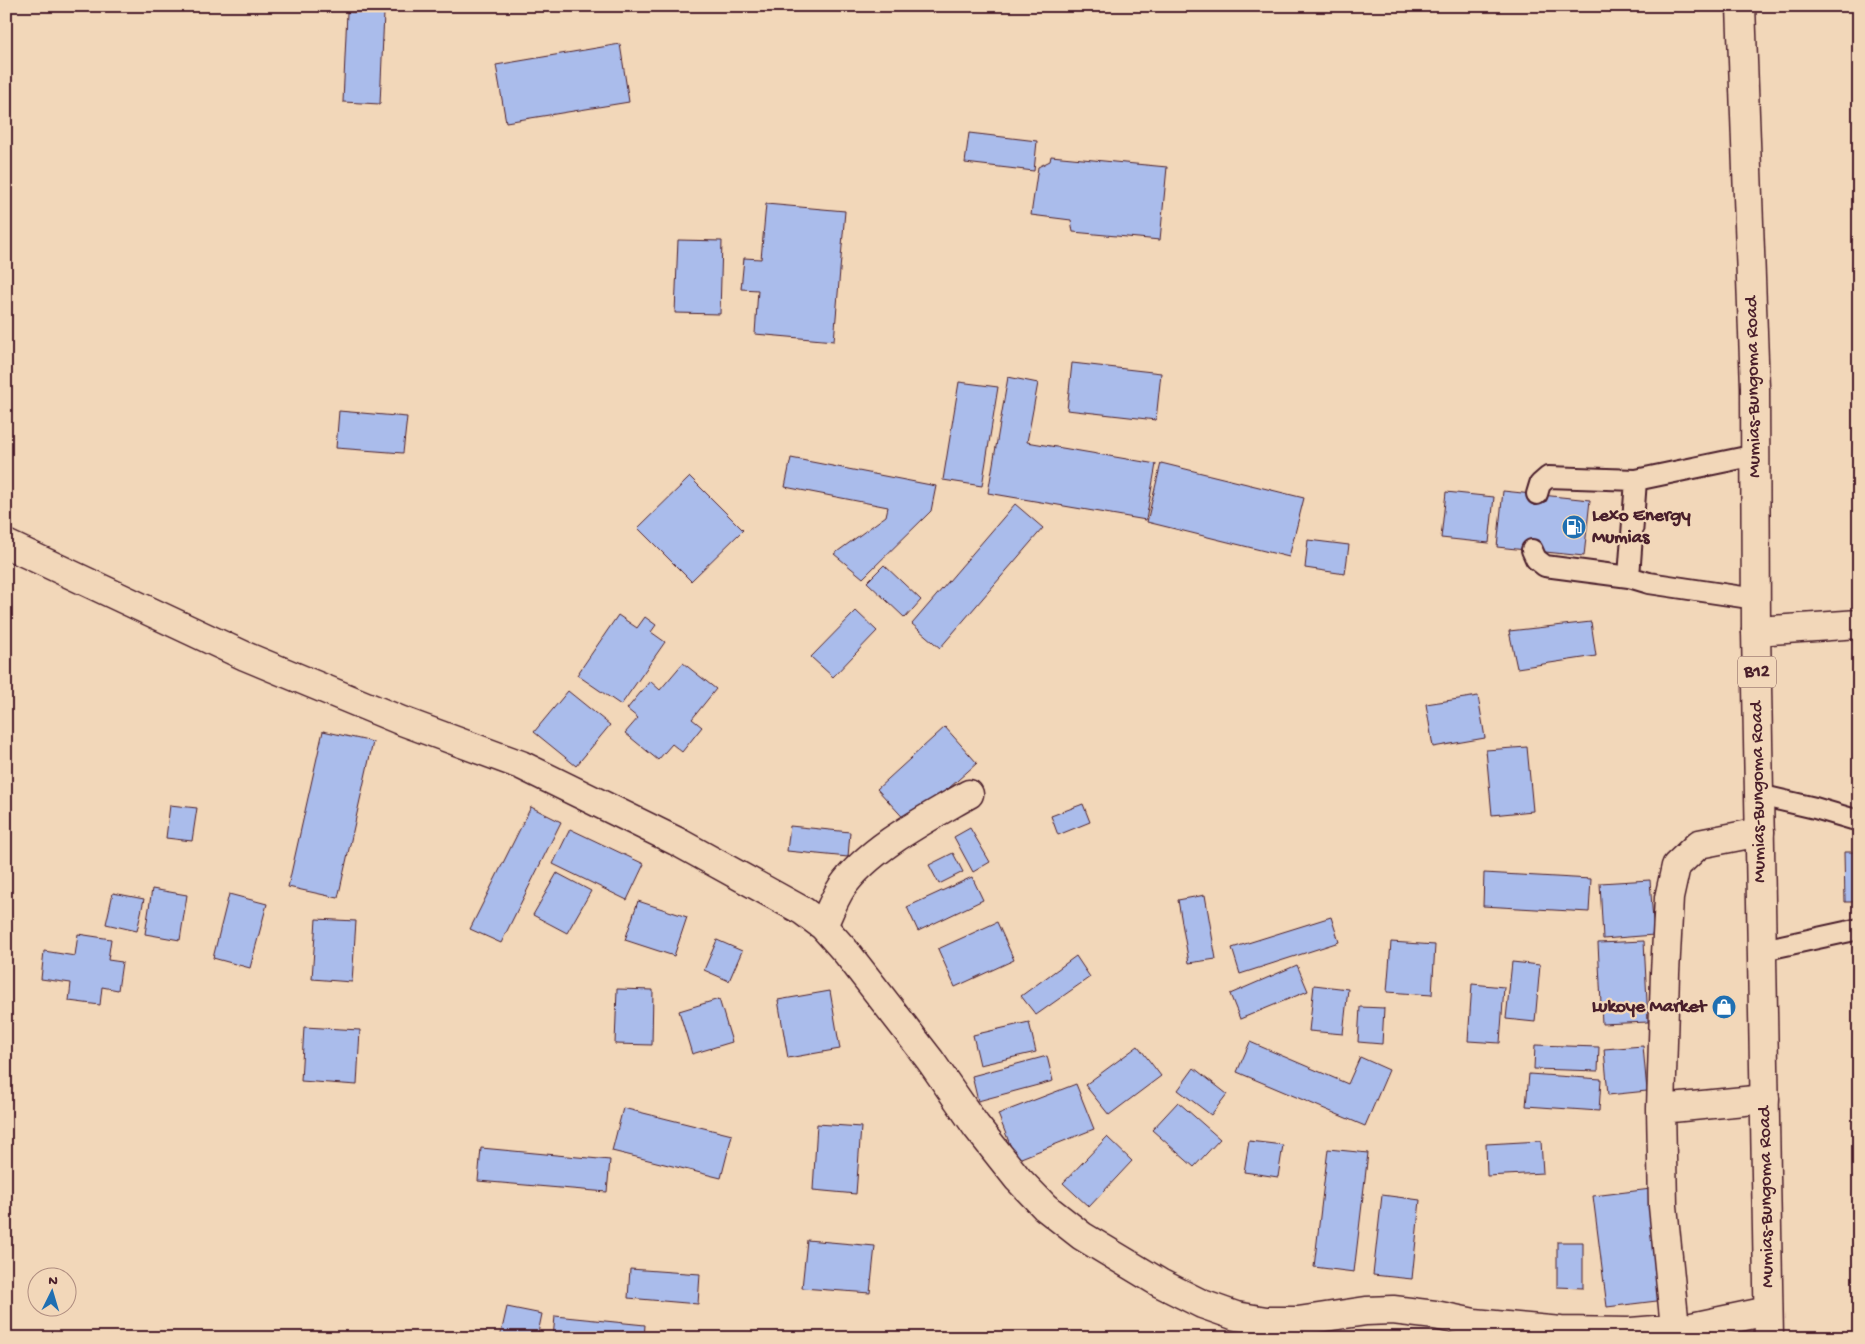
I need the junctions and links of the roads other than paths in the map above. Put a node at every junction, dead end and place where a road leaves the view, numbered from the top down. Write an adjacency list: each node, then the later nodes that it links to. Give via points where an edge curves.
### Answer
1 (1741, 6): 2 (main road, Mumias-Bungoma Road / B12)
2 (1756, 455): 3 (lane); 8 (main road, Mumias-Bungoma Road / B12)
3 (1636, 480): 4 (lane, via 1548,477 1540,484); 7 (lane)
4 (1537, 494)
5 (6, 544): 15 (main road, via 245,656 402,721 521,765 676,841 772,893)
6 (1532, 550): 7 (lane, via 1536,559 1545,566)
7 (1629, 577): 8 (lane)
8 (1756, 599): 10 (main road, Mumias-Bungoma Road / B12)
9 (1859, 624): 10 (main road)
10 (1756, 631): 12 (main road, Mumias-Bungoma Road / B12)
11 (969, 794): 15 (main road, via 870,857 842,888)
12 (1759, 795): 13 (lane); 14 (main road, Mumias-Bungoma Road / B12)
13 (1859, 821)
14 (1760, 832): 17 (main road, Mumias-Bungoma Road / B12); 19 (main road, via 1699,844 1676,866 1668,907)
15 (823, 926): 21 (main road, via 891,1008 976,1126 1045,1207 1082,1236 1202,1304 1236,1316 1266,1321 1298,1321 1393,1310 1474,1323 1561,1331)
16 (1859, 929): 17 (lane)
17 (1762, 950): 18 (main road, Mumias-Bungoma Road / B12)
18 (1765, 1099): 19 (main road); 20 (main road, Mumias-Bungoma Road / B12)
19 (1661, 1109): 21 (main road, via 1663,1206)
20 (1768, 1310): 21 (main road, via 1692,1326); 22 (main road, Mumias-Bungoma Road / B12)
21 (1675, 1333)
22 (1768, 1338)

